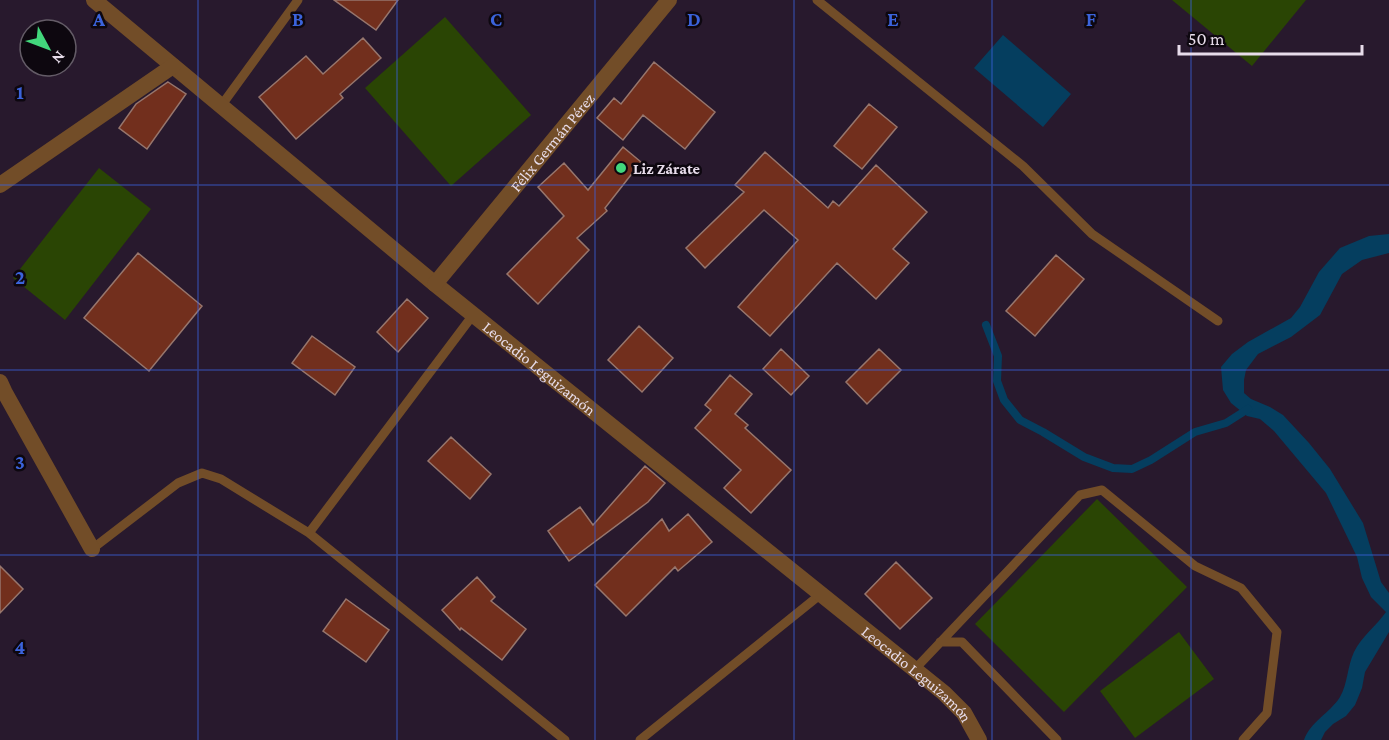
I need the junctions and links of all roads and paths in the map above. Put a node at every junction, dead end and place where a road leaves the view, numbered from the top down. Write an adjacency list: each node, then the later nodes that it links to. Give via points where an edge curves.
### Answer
1 (94, 0): 5 (street, Leocadio Leguizamón)
2 (298, 0): 6 (lane)
3 (669, 0): 8 (street, Félix Germán Pérez)
4 (817, 0): 10 (lane, via 1023,166 1092,234)
5 (173, 66): 6 (street, Leocadio Leguizamón); 7 (street)
6 (221, 106): 8 (street, Leocadio Leguizamón)
7 (0, 185)
8 (435, 284): 9 (street, Leocadio Leguizamón)
9 (473, 315): 12 (lane); 14 (street, Leocadio Leguizamón)
10 (1218, 321)
11 (2, 391): 13 (street)
12 (309, 533): 13 (lane, via 221,479 202,473 178,483); 17 (lane)
13 (92, 549)
14 (820, 594): 16 (street, Leocadio Leguizamón); 18 (lane)
15 (940, 642): 16 (lane); 20 (lane, via 962,642); 21 (lane, via 1080,495 1102,490 1195,566 1241,588 1277,632 1267,713)
16 (915, 669): 19 (street, Leocadio Leguizamón, via 964,713)
17 (565, 740)
18 (640, 740)
19 (979, 740)
20 (1058, 740)
21 (1243, 740)

